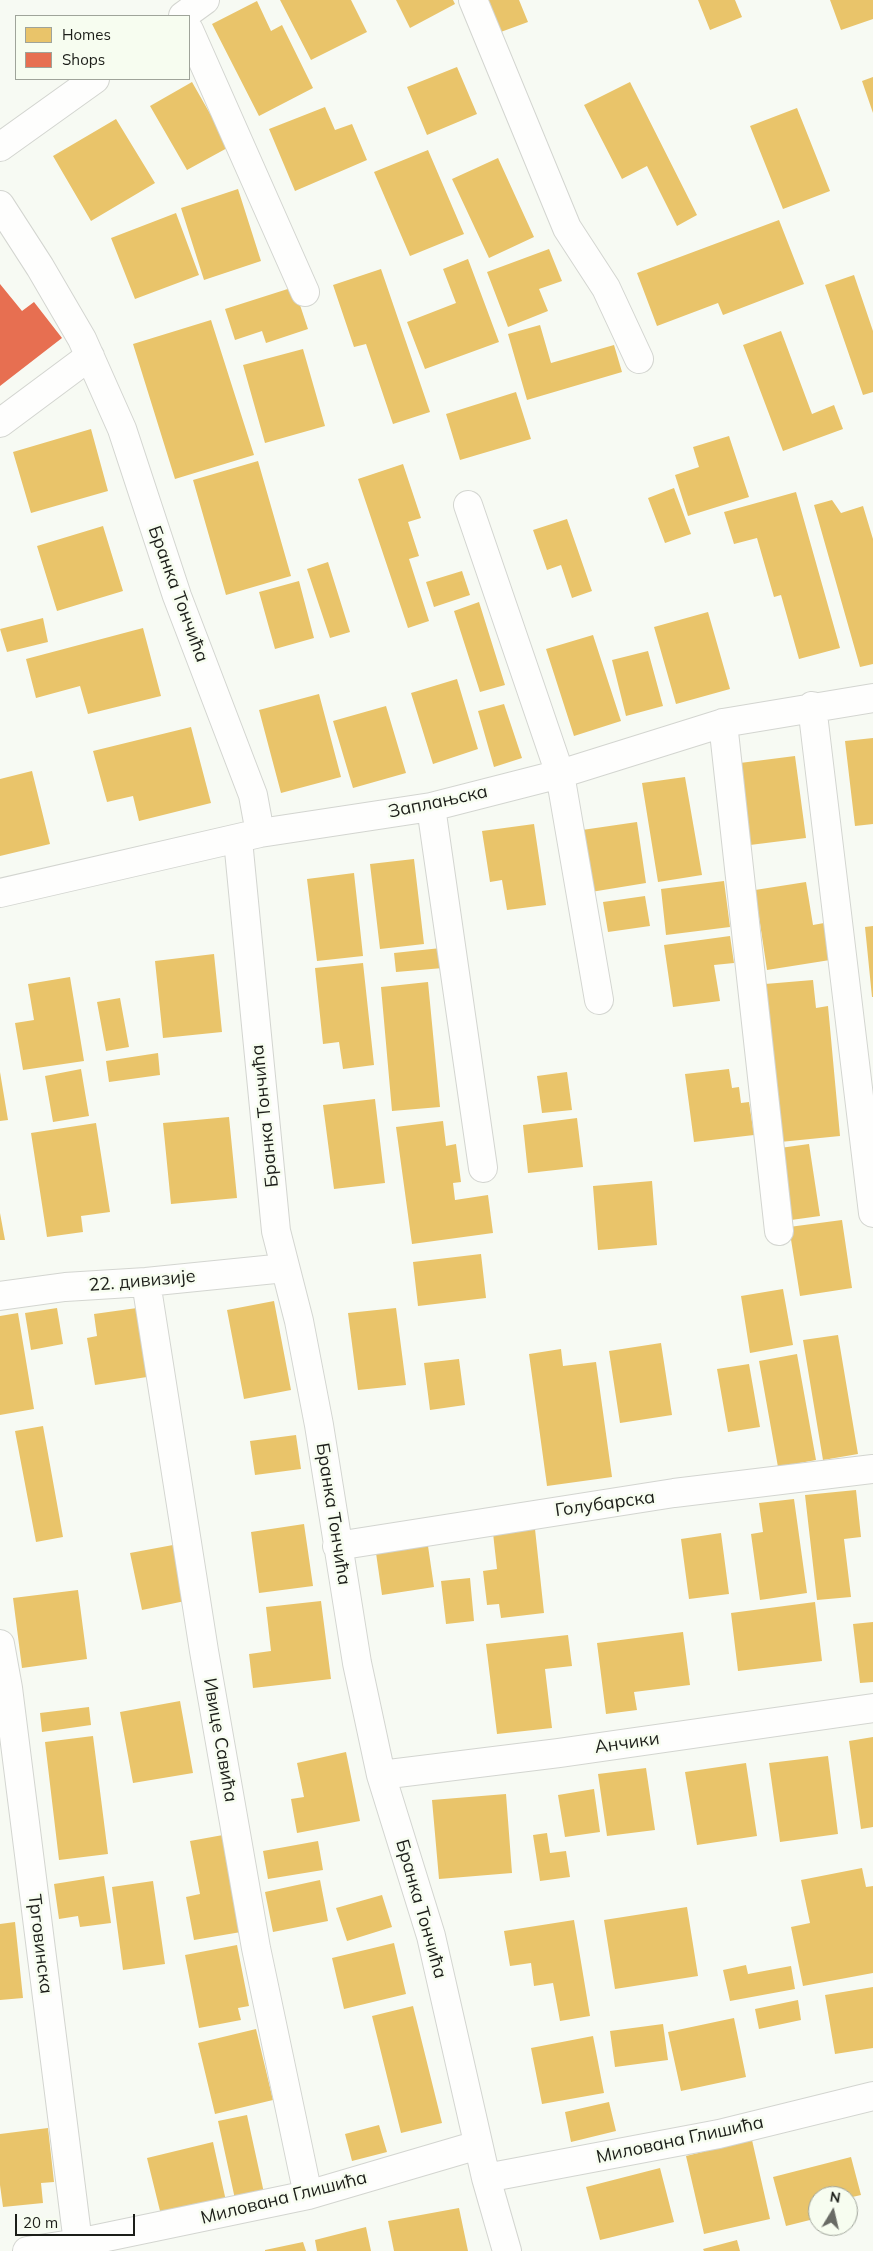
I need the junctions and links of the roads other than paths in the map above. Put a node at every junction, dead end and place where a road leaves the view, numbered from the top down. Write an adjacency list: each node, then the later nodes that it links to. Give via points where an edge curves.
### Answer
1 (205, 0): 3 (street)
2 (472, 0): 10 (street, via 568,228 606,288)
3 (184, 15)
4 (190, 32): 8 (street)
5 (95, 80): 6 (street)
6 (0, 147)
7 (0, 206): 9 (street, Бранка Тончића, via 40,267)
8 (305, 292)
9 (90, 356): 11 (street); 18 (street, Бранка Тончића, via 122,429 176,596 253,795)
10 (639, 359)
11 (0, 423)
12 (468, 505): 16 (street)
13 (873, 698): 14 (street, Заплањска)
14 (812, 706): 15 (street, Заплањска); 22 (street)
15 (723, 723): 16 (street, Заплањска); 23 (street)
16 (560, 774): 17 (street, Заплањска); 20 (street)
17 (431, 807): 18 (street, Заплањска); 21 (street)
18 (249, 837): 19 (street, Заплањска); 24 (street, Бранка Тончића, via 276,1231)
19 (0, 893)
20 (599, 1000)
21 (483, 1168)
22 (873, 1213)
23 (779, 1231)
24 (285, 1268): 25 (street, 22. дивизије); 28 (street, Бранка Тончића, via 299,1320 319,1426)
25 (146, 1282): 26 (street, 22. дивизије, via 65,1287); 35 (street, Ивице Савића, via 254,1938)
26 (0, 1296)
27 (873, 1469): 28 (street, Голубарска, via 674,1493)
28 (337, 1546): 31 (street, Бранка Тончића)
29 (0, 1644): 36 (street, Трговинска)
30 (873, 1708): 31 (street, Анчики)
31 (381, 1775): 33 (street, Бранка Тончића, via 431,1936)
32 (873, 2096): 34 (street, Милована Глишића, via 719,2134)
33 (478, 2145): 34 (street, Бранка Тончића); 35 (street, Милована Глишића)
34 (486, 2178): 38 (street, Бранка Тончића)
35 (308, 2195): 36 (street, Милована Глишића)
36 (78, 2243): 37 (street, Милована Глишића)
37 (28, 2251)
38 (507, 2251)

